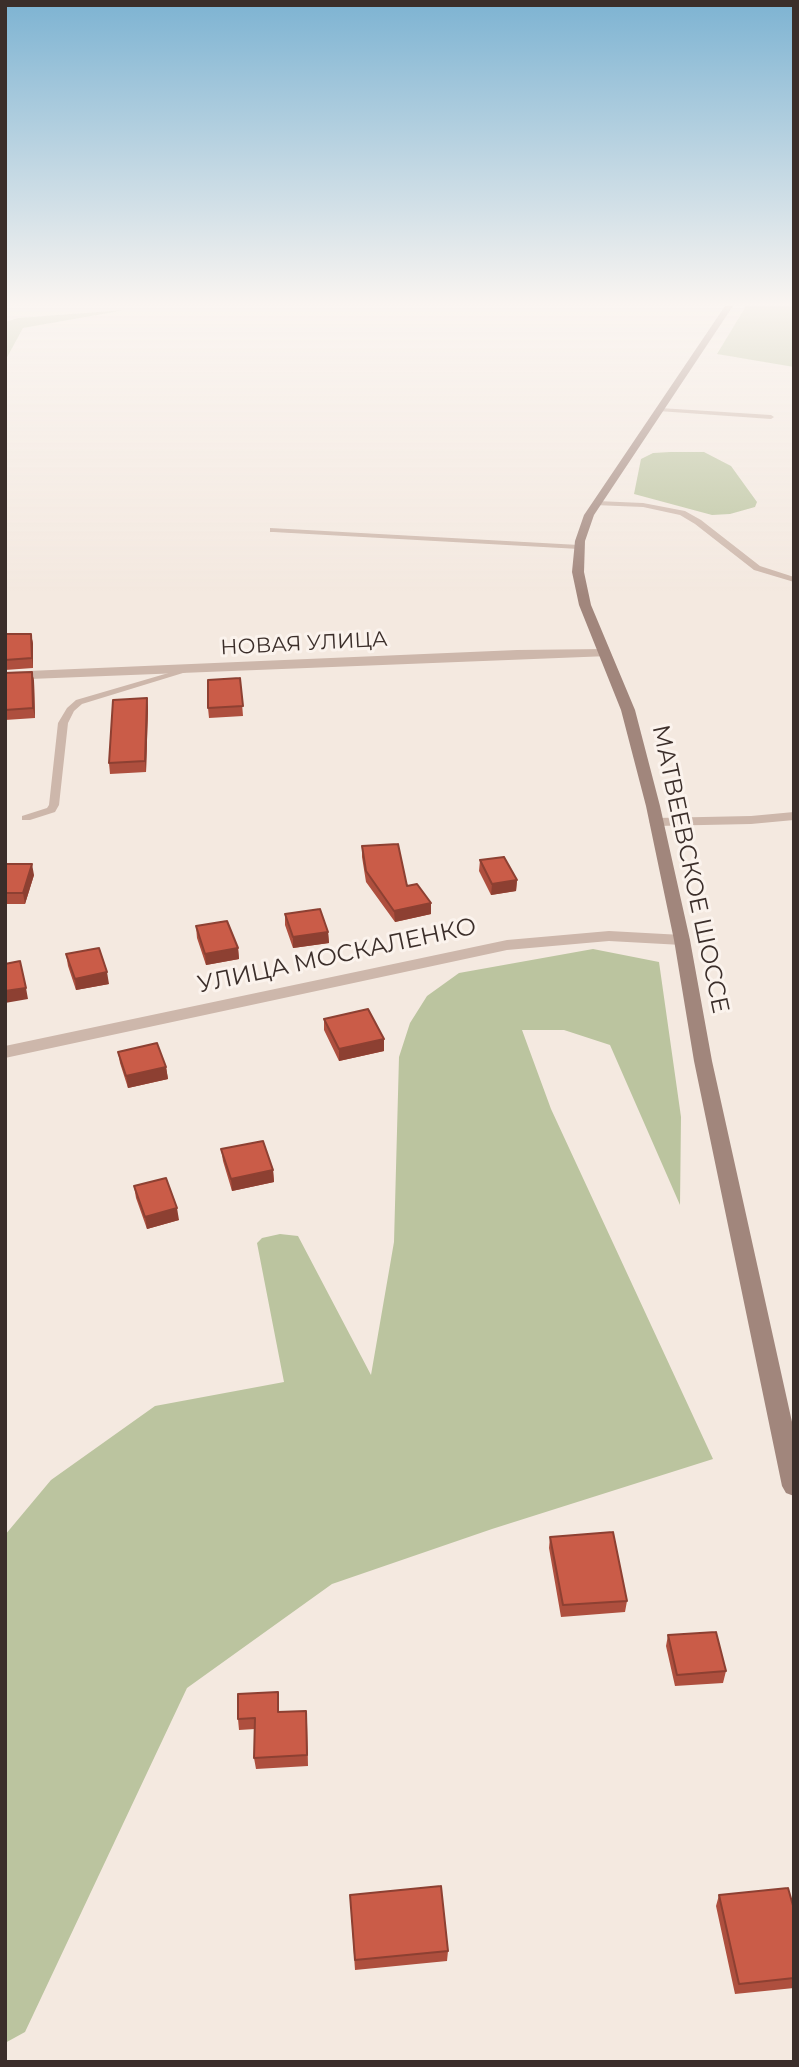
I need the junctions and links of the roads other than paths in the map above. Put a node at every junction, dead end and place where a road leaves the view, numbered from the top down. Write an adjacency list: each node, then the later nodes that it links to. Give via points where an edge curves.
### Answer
1 (665, 402): 2 (main road, МАТВЕЕВСКОЕ ШОССЕ)
2 (660, 410): 3 (lane); 4 (main road, МАТВЕЕВСКОЕ ШОССЕ)
3 (771, 417)
4 (597, 503): 6 (main road, МАТВЕЕВСКОЕ ШОССЕ); 7 (lane, via 682,513 757,568)
5 (273, 530): 6 (lane)
6 (579, 547): 8 (main road, МАТВЕЕВСКОЕ ШОССЕ, via 580,583)
7 (794, 580)
8 (605, 653): 9 (street, НОВАЯ УЛИЦА); 13 (main road, МАТВЕЕВСКОЕ ШОССЕ, via 628,710)
9 (192, 669): 10 (street, НОВАЯ УЛИЦА); 12 (lane, via 79,702 70,710 63,723 54,805)
10 (5, 676)
11 (794, 816): 13 (street)
12 (26, 818)
13 (656, 822): 14 (main road, МАТВЕЕВСКОЕ ШОССЕ)
14 (682, 940): 15 (street, УЛИЦА МОСКАЛЕНКО, via 609,936 507,945); 16 (main road, МАТВЕЕВСКОЕ ШОССЕ, via 703,1061)
15 (5, 1052)
16 (794, 1486)

